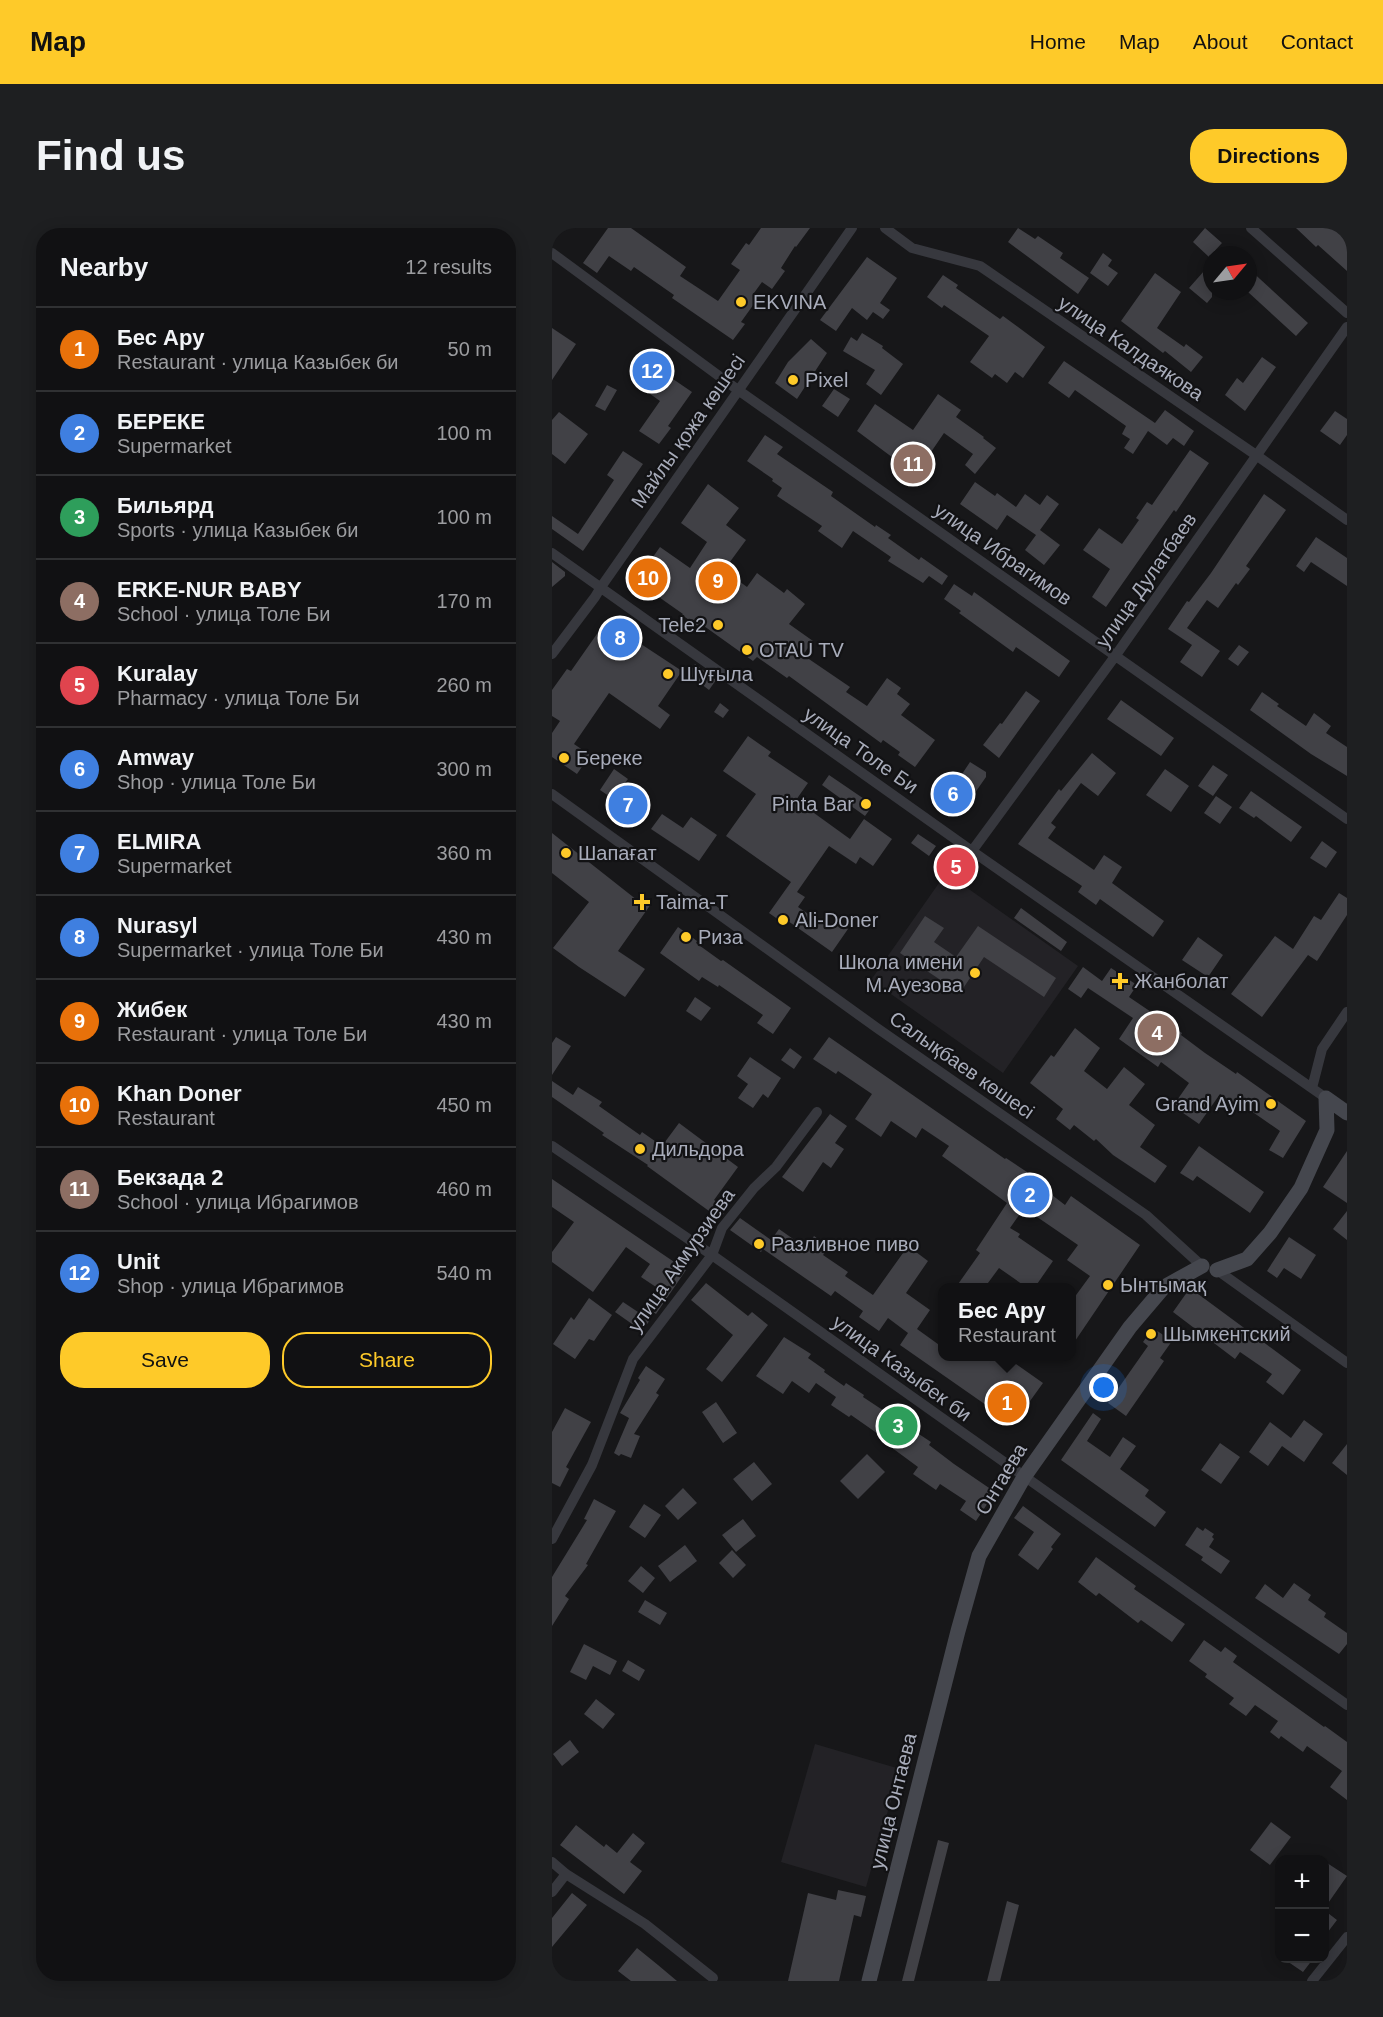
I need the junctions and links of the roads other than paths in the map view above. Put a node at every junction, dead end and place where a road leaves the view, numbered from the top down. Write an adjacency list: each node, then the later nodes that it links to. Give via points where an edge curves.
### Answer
1 (852, 228): 7 (street, Майлы қожа көшесі)
2 (885, 228): 8 (street, улица Калдаякова, via 912,248 980,266)
3 (1251, 228): 5 (street)
4 (552, 253): 7 (street, улица Ибрагимов)
5 (1347, 314)
6 (1347, 327): 8 (street, улица Дулатбаев)
7 (738, 390): 11 (street, Майлы қожа көшесі); 13 (street, улица Ибрагимов)
8 (1256, 455): 9 (street, улица Калдаякова); 13 (street, улица Дулатбаев)
9 (1347, 520)
10 (552, 553): 11 (street, улица Толе Би)
11 (601, 586): 12 (street, Майлы қожа көшесі); 16 (street, улица Толе Би)
12 (552, 654)
13 (1116, 655): 15 (street, улица Ибрагимов); 16 (street, улица Дулатбаев)
14 (552, 794): 24 (street, Салықбаев көшесі, via 1146,1215)
15 (1347, 819)
16 (972, 851): 18 (street, улица Толе Би)
17 (1347, 1012): 18 (street, via 1322,1049)
18 (1312, 1088): 19 (street, улица Толе Би)
19 (1326, 1098): 21 (main road); 24 (main road, Онтаева, via 1327,1130 1301,1188 1270,1233 1246,1259)
20 (817, 1112): 23 (street, улица Акмурзиева, via 776,1167 722,1228)
21 (1347, 1113)
22 (552, 1146): 23 (street, улица Казыбек би)
23 (711, 1255): 26 (street, улица Казыбек би); 27 (street, улица Акмурзиева, via 633,1359 592,1465)
24 (1209, 1268): 25 (street, Салықбаев көшесі); 26 (main road, Онтаева, via 1164,1287 1130,1327)
25 (1347, 1363)
26 (1024, 1478): 28 (main road, Онтаева, via 980,1556); 29 (street, улица Казыбек би)
27 (552, 1539)
28 (958, 1631): 35 (main road, улица Онтаева)
29 (1347, 1705)
30 (552, 1862): 31 (street)
31 (566, 1875): 32 (street); 34 (street, via 645,1924)
32 (552, 1892)
33 (1347, 1937): 36 (street)
34 (713, 1978)
35 (869, 1981)
36 (1312, 1981)

